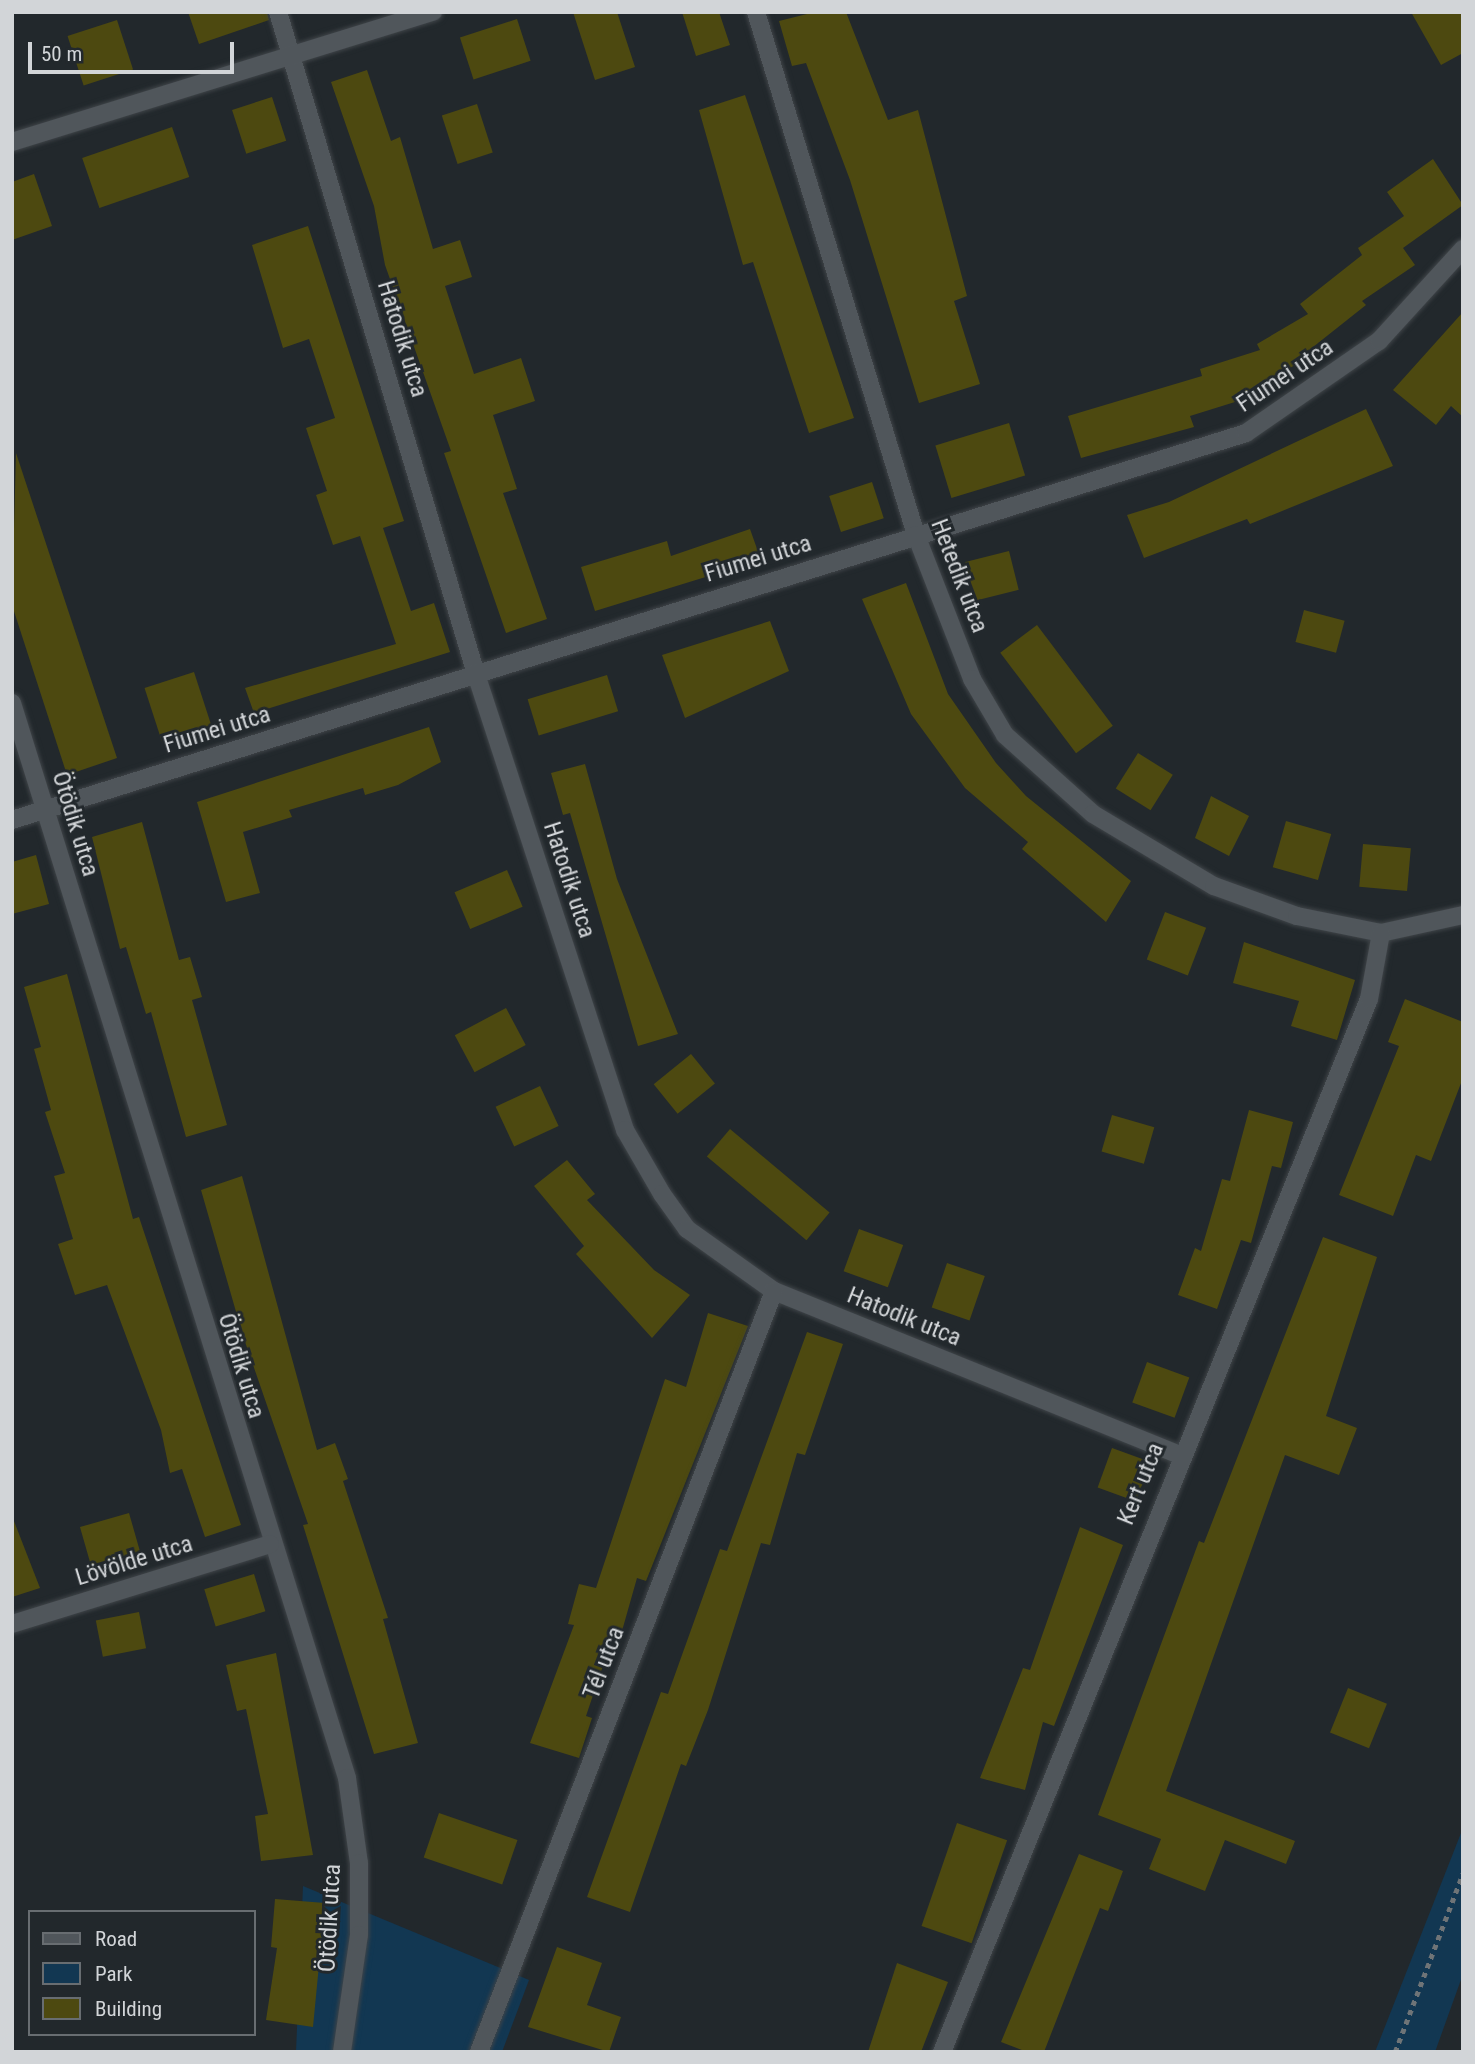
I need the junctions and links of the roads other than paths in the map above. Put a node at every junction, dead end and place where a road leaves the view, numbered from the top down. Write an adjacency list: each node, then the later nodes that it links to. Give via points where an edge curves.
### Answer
1 (278, 12): 4 (street, Hatodik utca)
2 (433, 12): 4 (street)
3 (757, 12): 7 (street, Hetedik utca)
4 (292, 58): 5 (street); 8 (street, Hatodik utca)
5 (12, 142)
6 (1463, 249): 7 (street, Fiumei utca, via 1379,341 1247,433)
7 (916, 535): 8 (street, Fiumei utca); 13 (street, Hetedik utca, via 972,678 1004,735 1044,777 1154,855 1214,886 1297,916)
8 (476, 674): 10 (street, Fiumei utca); 14 (street, Hatodik utca, via 625,1130 687,1229)
9 (12, 703): 10 (street, Ötödik utca)
10 (46, 809): 11 (street, Fiumei utca); 16 (street, Ötödik utca)
11 (12, 820)
12 (1463, 915): 13 (street)
13 (1381, 933): 15 (street, Kert utca, via 1369,999)
14 (774, 1291): 15 (street, Hatodik utca); 19 (street, Tél utca)
15 (1179, 1455): 20 (street, Kert utca)
16 (270, 1544): 17 (street, Lövölde utca); 18 (street, Ötödik utca, via 347,1778 359,1863 359,1935)
17 (12, 1624)
18 (342, 2052)
19 (479, 2052)
20 (942, 2052)

